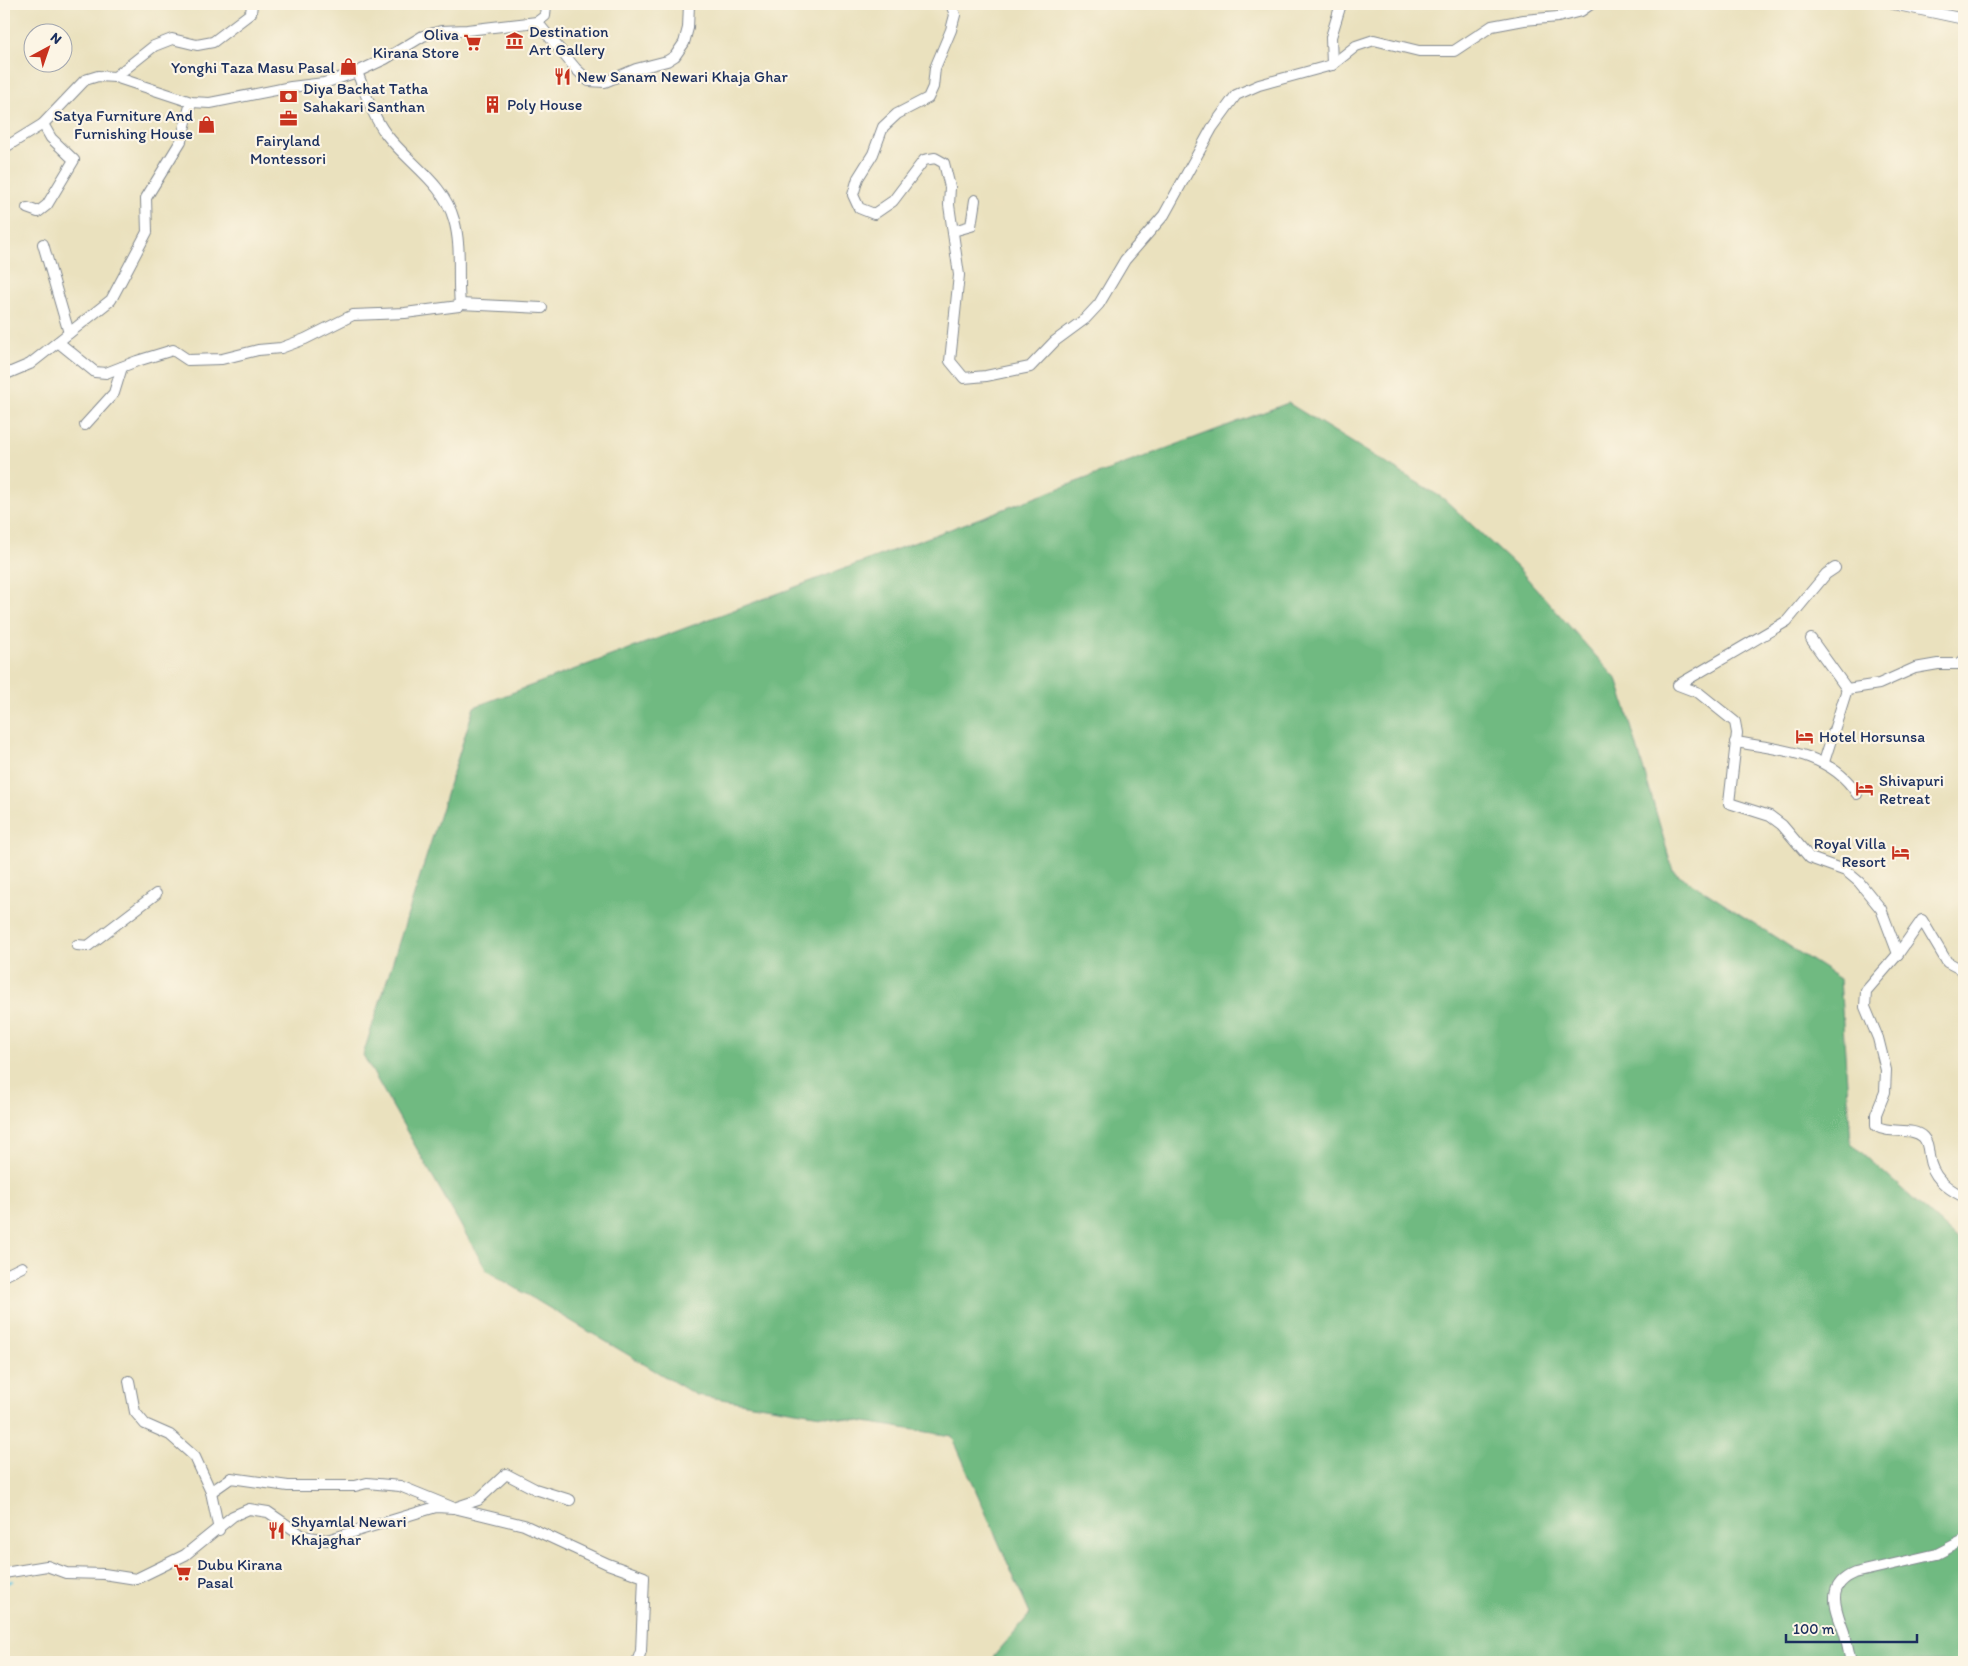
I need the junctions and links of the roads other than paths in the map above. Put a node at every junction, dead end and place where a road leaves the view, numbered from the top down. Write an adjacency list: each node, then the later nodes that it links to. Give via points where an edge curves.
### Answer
1 (252, 4): 14 (street, via 250,13 213,42 197,45 172,39 154,46)
2 (546, 4): 11 (street, via 544,16)
3 (689, 4): 11 (street, via 686,36 675,56 605,82 589,81)
4 (951, 4): 9 (street)
5 (960, 4): 9 (street)
6 (1341, 4): 12 (street, via 1331,37)
7 (1591, 4): 12 (street, via 1581,11 1558,17 1492,26 1454,51 1419,51 1374,40 1356,46)
8 (1893, 4): 10 (street)
9 (955, 14): 20 (street, via 935,68 928,98 897,114 883,127 853,195 859,208 874,214 893,200 924,160 935,158 944,163 950,187)
10 (1964, 19)
11 (538, 22): 13 (street, via 441,31 423,36)
12 (1332, 65): 20 (street, via 1236,94 1212,128 1164,215 1125,260 1098,304 1030,367 964,378 950,361 959,275)
13 (357, 72): 15 (street, via 324,83 210,104); 22 (street, via 385,133 440,190 454,219 458,240)
14 (115, 77): 15 (street); 16 (street, via 98,76 86,80)
15 (191, 102): 24 (street, via 181,141 146,198 147,232 111,300)
16 (44, 124): 17 (street); 19 (street, via 51,138 74,160 47,205 38,212)
17 (4, 148)
18 (976, 200): 20 (street, via 971,226)
19 (28, 208)
20 (953, 231)
21 (43, 244): 24 (street)
22 (460, 304): 23 (street); 26 (street, via 405,313 353,315 281,348 206,361 188,360 173,350)
23 (542, 308)
24 (69, 333): 25 (street)
25 (58, 342): 26 (street, via 95,372 106,374); 27 (street, via 30,364)
26 (122, 367): 28 (street, via 114,393)
27 (4, 375)
28 (85, 425)
29 (1835, 568): 33 (street, via 1826,574 1787,621 1678,685 1703,696 1735,722)
30 (1811, 639): 32 (street)
31 (1963, 664): 32 (street, via 1915,668 1879,684)
32 (1848, 689): 34 (street)
33 (1735, 742): 34 (street); 38 (street, via 1728,803 1770,816 1810,858 1846,871 1859,882 1881,909)
34 (1824, 762): 35 (street, via 1840,773)
35 (1857, 794)
36 (156, 894): 37 (street, via 88,946)
37 (77, 945)
38 (1898, 954): 39 (street, via 1922,920 1947,962); 40 (street, via 1866,991 1864,1000 1886,1070 1885,1092 1876,1114 1876,1126 1884,1131 1916,1132 1924,1138 1938,1180)
39 (1964, 971)
40 (1964, 1198)
41 (22, 1268): 42 (street)
42 (4, 1276)
43 (129, 1381): 44 (street, via 135,1412 145,1424 170,1435 195,1456)
44 (211, 1492): 46 (street, via 230,1478 288,1486 355,1486 367,1483 400,1486); 47 (street)
45 (570, 1500): 46 (street, via 535,1489 506,1474 478,1500)
46 (454, 1508): 47 (street, via 436,1507 327,1540 303,1536 268,1512 249,1509 233,1516); 50 (street, via 524,1525 644,1577 641,1651)
47 (219, 1530): 49 (street, via 185,1555 136,1579 66,1573 47,1566)
48 (1964, 1540): 51 (street, via 1938,1554 1855,1573 1839,1584 1835,1606)
49 (4, 1574)
50 (636, 1662)
51 (1851, 1662)

